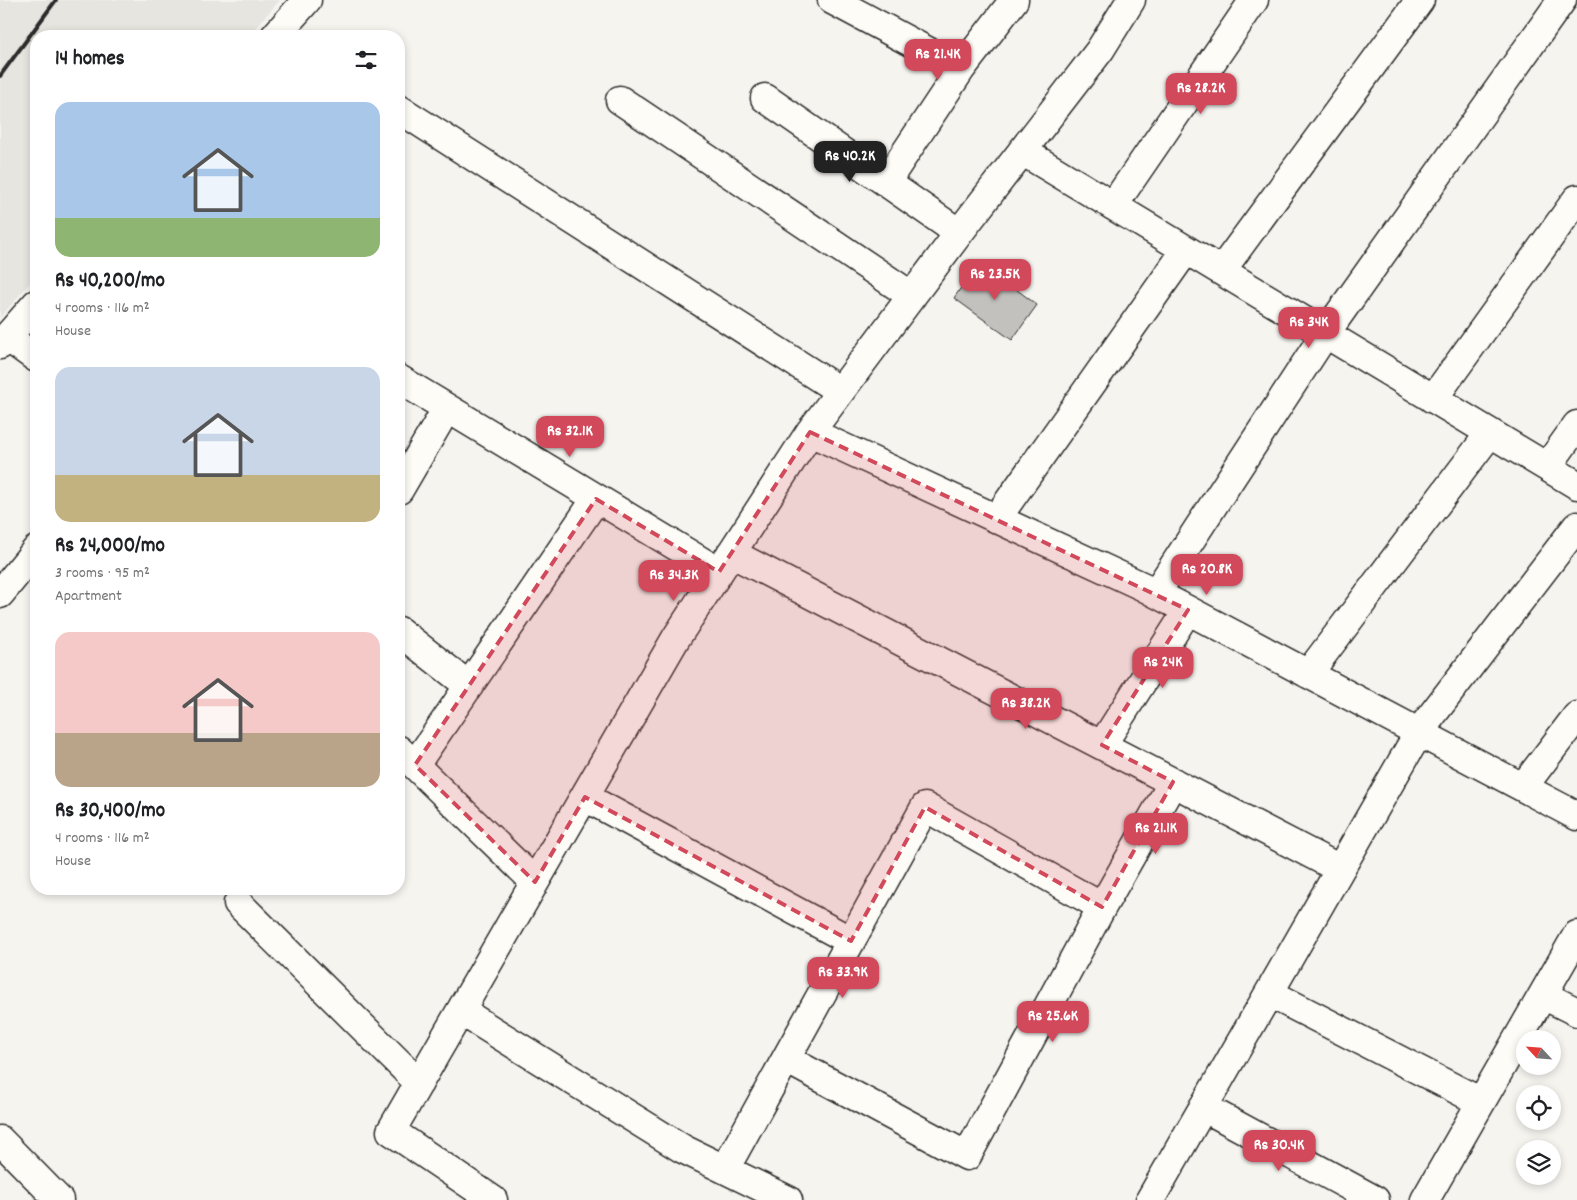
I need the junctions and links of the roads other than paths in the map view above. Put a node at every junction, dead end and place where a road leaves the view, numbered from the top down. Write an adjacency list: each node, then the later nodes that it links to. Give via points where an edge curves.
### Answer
1 (307, 0): 8 (street)
2 (832, 0): 9 (street)
3 (1014, 0): 9 (street)
4 (1131, 0): 13 (street, via 1100,50)
5 (1254, 0): 16 (street)
6 (1420, 0): 19 (street)
7 (1562, 0): 22 (street)
8 (283, 30)
9 (961, 70): 14 (street)
10 (766, 98): 14 (street)
11 (620, 100): 20 (street)
12 (405, 113): 26 (street)
13 (1022, 151): 16 (street); 17 (street)
14 (886, 182): 17 (street)
15 (1577, 199): 27 (street)
16 (1113, 206): 18 (street)
17 (959, 233): 20 (street)
18 (1186, 250): 19 (street); 36 (street)
19 (1221, 271): 22 (street)
20 (912, 296): 26 (street)
21 (30, 311): 23 (street)
22 (1325, 334): 27 (street); 40 (street)
23 (3, 341): 24 (street)
24 (30, 355)
25 (405, 383): 28 (street)
26 (840, 391): 30 (street)
27 (1433, 399): 31 (street)
28 (447, 408): 33 (street); 35 (street)
29 (1577, 425): 32 (street)
30 (810, 432): 36 (street); 39 (street)
31 (1490, 433): 32 (street); 44 (street)
32 (1546, 467): 34 (street)
33 (405, 480)
34 (1577, 485)
35 (596, 499): 39 (street); 45 (street)
36 (997, 518): 40 (street)
37 (1577, 526): 47 (street)
38 (30, 557): 41 (street)
39 (725, 563): 48 (street); 52 (street, via 676,638)
40 (1156, 593): 42 (street)
41 (0, 594)
42 (1188, 610): 44 (street); 48 (street)
43 (405, 636): 45 (street)
44 (1308, 674): 47 (street)
45 (469, 686): 49 (street)
46 (1577, 716): 51 (street)
47 (1419, 732): 51 (street); 54 (street)
48 (1102, 745): 50 (street)
49 (407, 757): 55 (street)
50 (1173, 782): 54 (street); 57 (street)
51 (1523, 787): 53 (street)
52 (585, 797): 55 (street); 59 (street)
53 (1577, 816)
54 (1340, 869): 60 (street)
55 (535, 882): 62 (street)
56 (238, 904): 65 (street)
57 (1102, 907): 59 (street, via 925,807); 64 (street, via 967,1156)
58 (1577, 935): 61 (street)
59 (851, 941): 64 (street)
60 (1269, 993): 66 (street); 67 (street)
61 (1543, 994): 63 (street); 66 (street)
62 (461, 1011): 65 (street); 69 (street, via 683,1149)
63 (1577, 1012)
64 (786, 1059): 69 (street)
65 (419, 1083): 71 (street, via 392,1132)
66 (1481, 1102): 75 (street)
67 (1203, 1107): 73 (street); 74 (street)
68 (0, 1140): 70 (street)
69 (725, 1169): 72 (street)
70 (59, 1200)
71 (494, 1200)
72 (788, 1200)
73 (1150, 1200)
74 (1375, 1200)
75 (1425, 1200)

